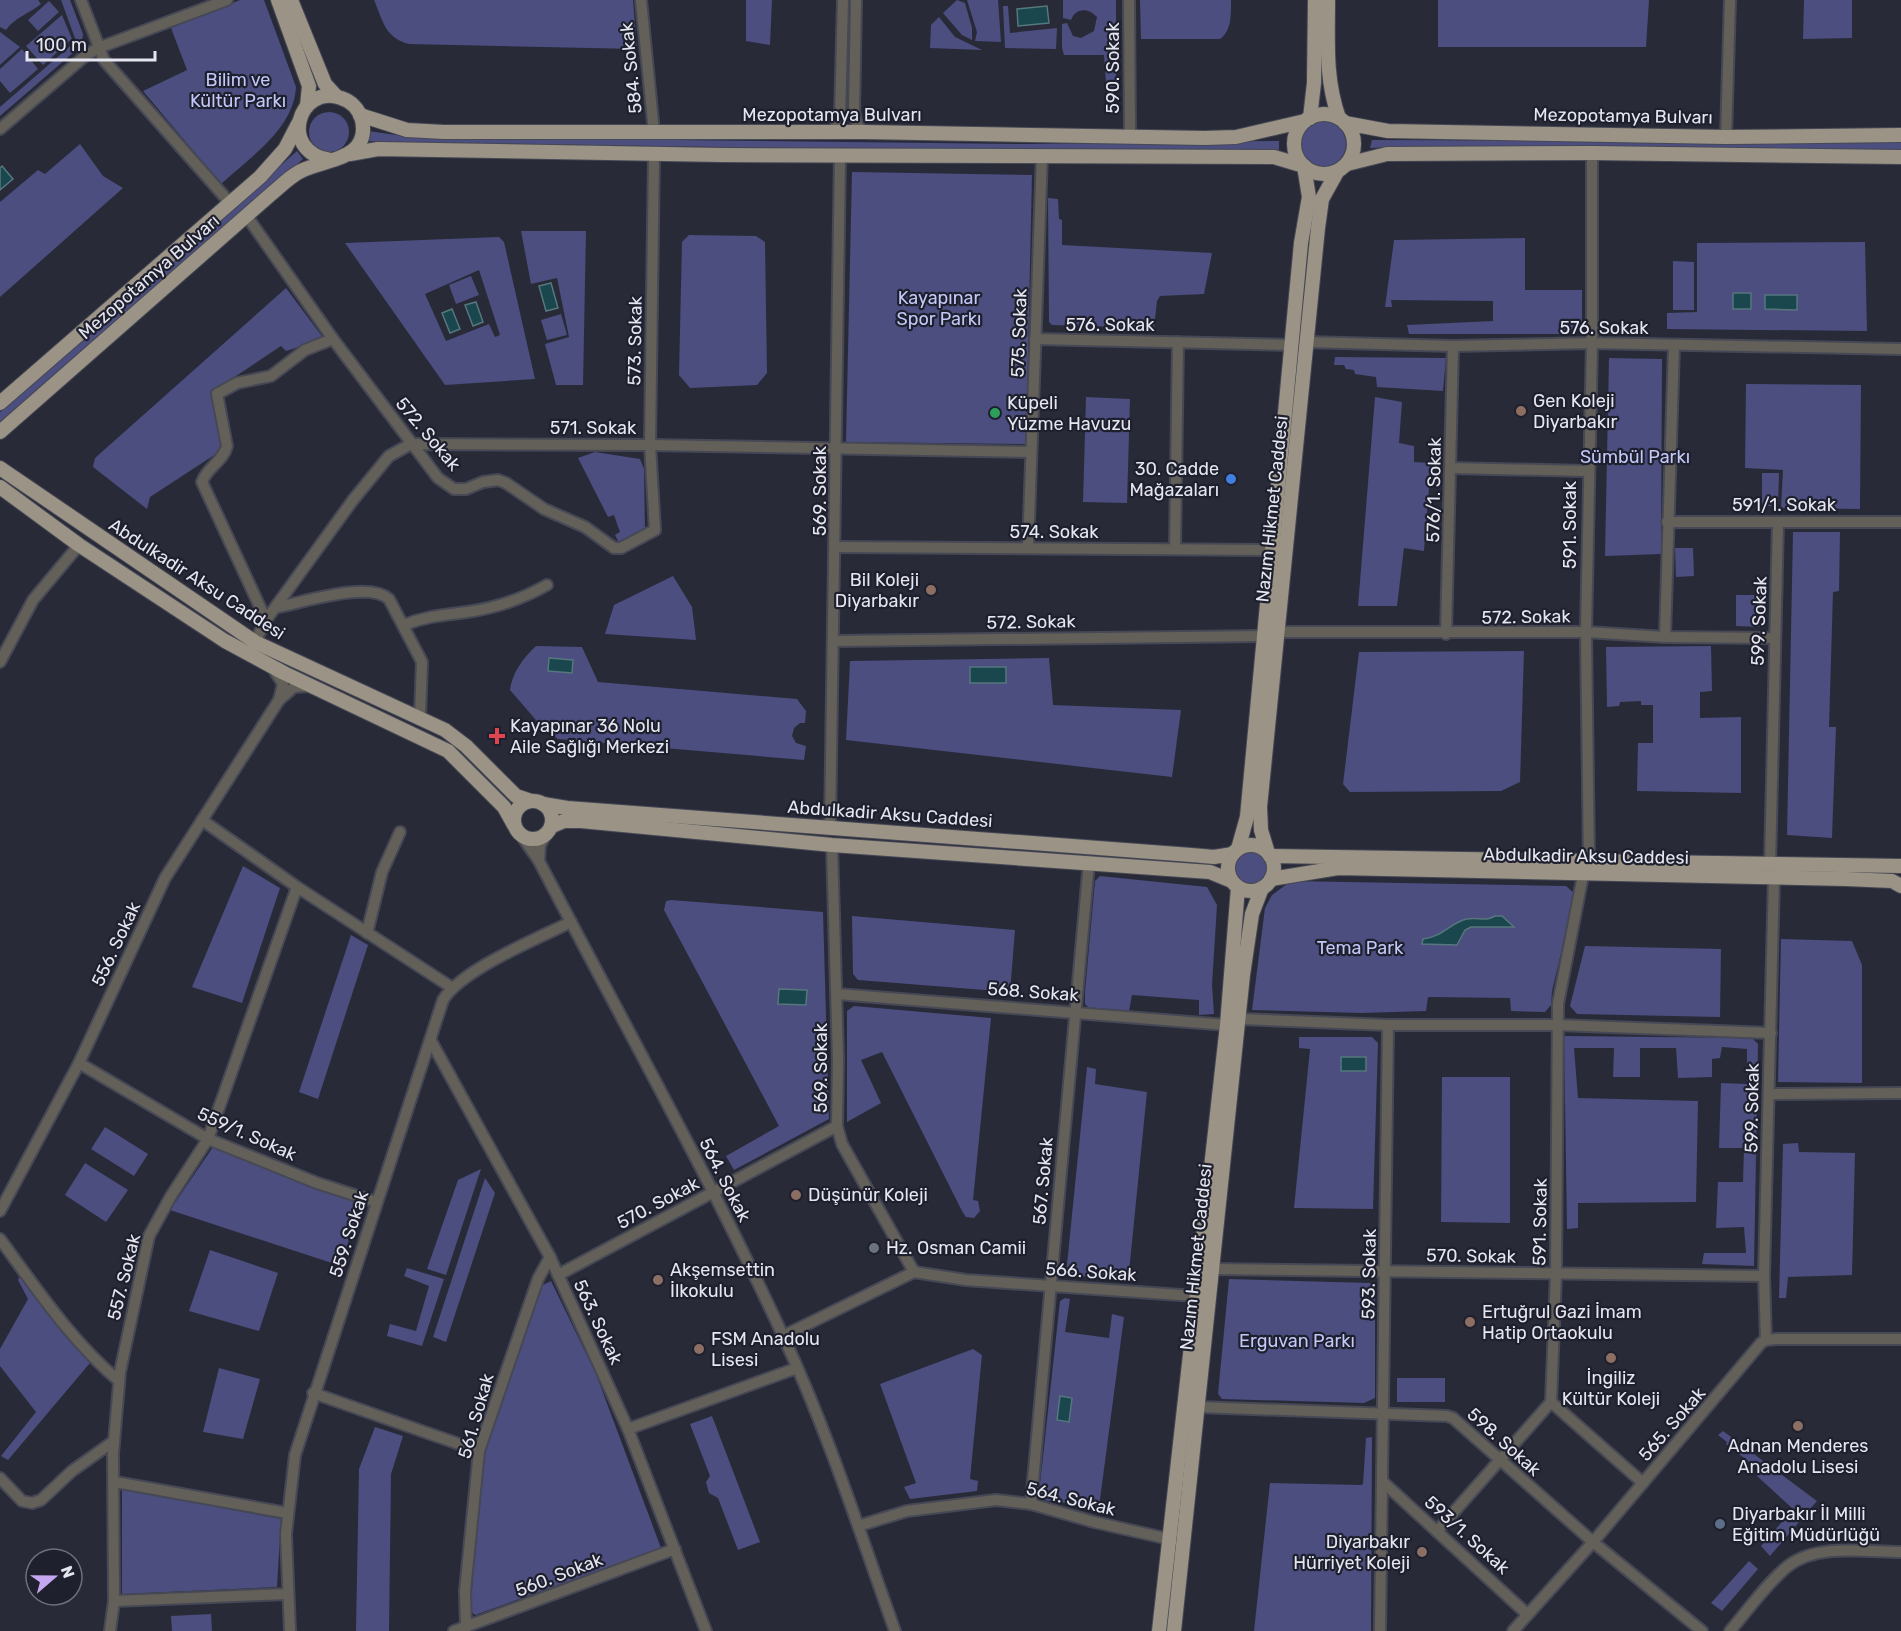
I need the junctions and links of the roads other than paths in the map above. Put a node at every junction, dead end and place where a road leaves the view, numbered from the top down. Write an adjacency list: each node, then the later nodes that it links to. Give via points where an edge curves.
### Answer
1 (81, 0): 12 (street)
2 (227, 0): 12 (street)
3 (278, 0): 14 (main road, via 309,86)
4 (291, 0): 13 (main road, via 325,84)
5 (641, 0): 21 (street, 584. Sokak)
6 (843, 0): 20 (street, via 840,117)
7 (856, 0): 22 (street, via 854,119)
8 (1129, 0): 23 (street, 590. Sokak)
9 (1315, 0): 16 (main road, via 1314,82)
10 (1328, 0): 17 (main road, via 1330,94)
11 (1730, 0): 25 (street)
12 (98, 48): 19 (street); 35 (street, via 104,60)
13 (336, 96): 14 (main road); 15 (main road, via 355,106)
14 (307, 105): 18 (main road)
15 (360, 115): 21 (main road, Mezopotamya Bulvarı, via 407,130); 28 (main road, via 362,136)
16 (1308, 119): 17 (main road, via 1328,114); 23 (main road, Mezopotamya Bulvarı, via 1236,136); 33 (main road, via 1298,130 1294,143)
17 (1342, 121): 25 (main road, Mezopotamya Bulvarı, via 1388,131); 34 (main road, via 1354,143 1353,154)
18 (298, 124): 32 (main road, via 303,145 310,153); 35 (main road, Mezopotamya Bulvarı, via 285,149)
19 (0, 129)
20 (833, 131): 21 (main road, Mezopotamya Bulvarı); 22 (main road, Mezopotamya Bulvarı)
21 (654, 132)
22 (864, 132): 23 (main road, Mezopotamya Bulvarı)
23 (1130, 135)
24 (1901, 135): 25 (main road, Mezopotamya Bulvarı)
25 (1726, 137)
26 (654, 153): 28 (main road, via 378,149); 29 (main road); 49 (street, 573. Sokak)
27 (1592, 153): 31 (main road, Mezopotamya Bulvarı); 34 (main road, Mezopotamya Bulvarı, via 1387,154); 41 (street, 591. Sokak)
28 (350, 154): 32 (main road)
29 (840, 154): 30 (main road); 50 (street, 569. Sokak)
30 (1042, 156): 33 (main road, via 1274,157); 38 (street, 575. Sokak)
31 (1901, 157)
32 (330, 160): 36 (main road, Mezopotamya Bulvarı, via 299,172)
33 (1304, 166): 34 (main road, via 1320,174); 42 (main road, Nazım Hikmet Caddesi, via 1310,197 1301,243)
34 (1342, 168): 40 (main road, Nazım Hikmet Caddesi, via 1323,199)
35 (231, 204): 46 (main road, Mezopotamya Bulvarı)
36 (246, 215): 37 (street, 572. Sokak); 47 (main road, Mezopotamya Bulvarı)
37 (333, 339): 48 (street, 572. Sokak); 67 (street, via 305,350 271,376 237,383 217,394 227,446 225,455 204,475 202,482)
38 (1035, 339): 39 (street, 576. Sokak); 51 (street, 575. Sokak)
39 (1178, 342): 42 (street, 576. Sokak); 63 (street)
40 (1307, 342): 44 (street, 576. Sokak); 69 (main road, Nazım Hikmet Caddesi)
41 (1592, 343): 43 (street, 576. Sokak); 44 (street, 576. Sokak); 54 (street, 591. Sokak)
42 (1292, 345): 64 (main road, Nazım Hikmet Caddesi)
43 (1674, 345): 45 (street, 576. Sokak); 56 (street)
44 (1454, 346): 53 (street, 576/1. Sokak)
45 (1901, 349)
46 (0, 404)
47 (0, 432)
48 (411, 444): 49 (street, 571. Sokak); 59 (street, 572. Sokak, via 438,478 454,489 498,480 544,509 585,527 614,548); 66 (street, via 389,456 353,500)
49 (650, 445): 50 (street, 571. Sokak); 59 (street, 573. Sokak)
50 (837, 450): 51 (street, 571. Sokak); 61 (street, 569. Sokak)
51 (1030, 452): 62 (street, 575. Sokak)
52 (0, 468): 76 (main road, Abdulkadir Aksu Caddesi)
53 (1451, 468): 54 (street); 71 (street, 576/1. Sokak)
54 (1587, 471): 70 (street, 591. Sokak)
55 (0, 487): 60 (main road, Abdulkadir Aksu Caddesi)
56 (1667, 522): 57 (street, 591/1. Sokak); 73 (street)
57 (1778, 522): 58 (street, 591/1. Sokak); 74 (street, 599. Sokak)
58 (1901, 522)
59 (655, 530)
60 (79, 545): 77 (street, via 33,600); 78 (main road, Abdulkadir Aksu Caddesi, via 225,640)
61 (836, 547): 62 (street, 574. Sokak); 75 (street, 569. Sokak)
62 (1028, 548): 63 (street, 574. Sokak)
63 (1175, 549): 64 (street, 574. Sokak)
64 (1271, 550): 72 (main road, Nazım Hikmet Caddesi)
65 (547, 585): 68 (street, via 521,599 467,612 441,613)
66 (278, 607): 67 (street); 68 (street, via 362,590 382,592)
67 (266, 620): 76 (street)
68 (404, 625): 81 (street, via 422,662)
69 (1279, 632): 71 (street, 572. Sokak); 90 (main road, Nazım Hikmet Caddesi, via 1260,807 1261,830)
70 (1586, 632): 71 (street, 572. Sokak); 73 (street, 572. Sokak); 93 (street, 591. Sokak)
71 (1446, 634)
72 (1263, 636): 75 (street, 572. Sokak); 89 (main road, Nazım Hikmet Caddesi, via 1247,817)
73 (1665, 637): 74 (street, 572. Sokak)
74 (1774, 638): 95 (street, 599. Sokak)
75 (835, 641): 84 (street, 569. Sokak)
76 (255, 642): 81 (main road, Abdulkadir Aksu Caddesi)
77 (0, 662)
78 (271, 665): 79 (main road, Abdulkadir Aksu Caddesi); 80 (street, via 283,684)
79 (315, 687): 80 (street, via 294,687); 85 (main road, Abdulkadir Aksu Caddesi, via 448,751 504,807)
80 (279, 700): 83 (street, 556. Sokak)
81 (420, 716): 82 (main road, Abdulkadir Aksu Caddesi, via 466,746 516,796)
82 (537, 802): 84 (main road, Abdulkadir Aksu Caddesi, via 567,808); 85 (main road, via 519,807 514,818); 86 (main road, via 551,813)
83 (202, 820): 100 (street); 112 (street, 556. Sokak, via 165,878)
84 (830, 828): 89 (main road, Abdulkadir Aksu Caddesi, via 1214,857)
85 (518, 830): 86 (main road, via 533,840); 91 (street, 564. Sokak)
86 (548, 831): 88 (main road, Abdulkadir Aksu Caddesi, via 564,821 581,821); 91 (street, via 540,845)
87 (400, 832): 102 (street, via 382,872)
88 (832, 845): 92 (main road, Abdulkadir Aksu Caddesi); 104 (street, 569. Sokak)
89 (1236, 851): 90 (main road, via 1250,845); 97 (main road, via 1228,867)
90 (1269, 855): 93 (main road, Abdulkadir Aksu Caddesi); 98 (main road, via 1273,864)
91 (539, 861): 101 (street, 564. Sokak)
92 (1089, 861): 97 (main road, Abdulkadir Aksu Caddesi, via 1210,872); 105 (street, 567. Sokak)
93 (1589, 861): 95 (main road, Abdulkadir Aksu Caddesi)
94 (1901, 866): 95 (main road, Abdulkadir Aksu Caddesi)
95 (1772, 871): 96 (main road, Abdulkadir Aksu Caddesi); 99 (main road, Abdulkadir Aksu Caddesi, via 1888,881); 110 (street, 599. Sokak)
96 (1583, 875): 98 (main road, Abdulkadir Aksu Caddesi, via 1338,868); 109 (street, 591. Sokak, via 1558,1004)
97 (1235, 884): 98 (main road, via 1246,891); 107 (main road, Nazım Hikmet Caddesi)
98 (1267, 884): 106 (main road, Nazım Hikmet Caddesi, via 1252,914)
99 (1901, 886)
100 (297, 887): 102 (street); 116 (street, 557. Sokak)
101 (571, 922): 103 (street); 117 (street, 564. Sokak)
102 (367, 933): 103 (street)
103 (451, 987): 111 (street, 559. Sokak)
104 (837, 994): 105 (street, 568. Sokak); 115 (street, 569. Sokak)
105 (1073, 1012): 107 (street, 568. Sokak); 128 (street, 567. Sokak)
106 (1240, 1018): 108 (street); 122 (main road, Nazım Hikmet Caddesi)
107 (1227, 1025): 129 (main road, Nazım Hikmet Caddesi)
108 (1388, 1025): 109 (street); 123 (street, 593. Sokak)
109 (1558, 1025): 110 (street); 125 (street, 591. Sokak)
110 (1771, 1033): 114 (street, 599. Sokak)
111 (430, 1041): 118 (street, 559. Sokak); 121 (street, 563. Sokak)
112 (79, 1063): 116 (street, 559/1. Sokak); 119 (street, 556. Sokak)
113 (1901, 1093): 114 (street)
114 (1769, 1094): 127 (street, 599. Sokak)
115 (837, 1126): 117 (street, 570. Sokak); 124 (street, 569. Sokak, via 842,1144)
116 (208, 1139): 118 (street, 559/1. Sokak); 134 (street, 557. Sokak, via 149,1236)
117 (713, 1192): 126 (street, 570. Sokak); 130 (street, 564. Sokak)
118 (376, 1202): 135 (street, 559. Sokak)
119 (0, 1211)
120 (0, 1239): 134 (street, via 90,1355)
121 (550, 1257): 126 (street, 563. Sokak); 141 (street, 561. Sokak, via 538,1279)
122 (1213, 1269): 123 (street, 570. Sokak); 137 (main road, Nazım Hikmet Caddesi)
123 (1386, 1270): 125 (street, 570. Sokak); 138 (street, 593. Sokak)
124 (914, 1272): 128 (street, 566. Sokak); 130 (street)
125 (1556, 1274): 127 (street, 570. Sokak); 136 (street, 591. Sokak)
126 (558, 1275): 139 (street, 563. Sokak)
127 (1764, 1276): 132 (street, 599. Sokak)
128 (1049, 1285): 129 (street, 566. Sokak); 147 (street, 567. Sokak)
129 (1196, 1296): 151 (main road, Nazım Hikmet Caddesi)
130 (783, 1336): 133 (street, 564. Sokak)
131 (1901, 1339): 132 (street)
132 (1766, 1340): 146 (street, 565. Sokak)
133 (797, 1368): 139 (street); 149 (street, 564. Sokak)
134 (119, 1381): 140 (street, 557. Sokak)
135 (313, 1394): 141 (street); 148 (street, 559. Sokak, via 295,1455)
136 (1551, 1402): 142 (street); 146 (street)
137 (1198, 1407): 138 (street, 598. Sokak); 165 (main road, Nazım Hikmet Caddesi)
138 (1384, 1414): 142 (street, 598. Sokak, via 1447,1416); 145 (street, 593. Sokak)
139 (628, 1429): 153 (street, 563. Sokak)
140 (114, 1441): 143 (street, via 32,1503 22,1501); 144 (street, 557. Sokak)
141 (479, 1451): 158 (street, 561. Sokak, via 465,1591)
142 (1498, 1460): 150 (street); 152 (street, 598. Sokak)
143 (0, 1478)
144 (115, 1482): 148 (street); 156 (street, 557. Sokak)
145 (1383, 1482): 150 (street, 593/1. Sokak); 166 (street, 593. Sokak)
146 (1643, 1483): 152 (street, 565. Sokak)
147 (1031, 1504): 149 (street, 564. Sokak, via 996,1500 929,1508); 151 (street, 564. Sokak)
148 (287, 1513): 155 (street, 559. Sokak)
149 (858, 1526): 163 (street, 564. Sokak)
150 (1438, 1530): 157 (street, 593/1. Sokak)
151 (1169, 1539): 164 (main road, Nazım Hikmet Caddesi)
152 (1593, 1542): 157 (street, 565. Sokak); 168 (street, 598. Sokak)
153 (675, 1549): 158 (street, 560. Sokak); 162 (street, 563. Sokak)
154 (1901, 1552): 169 (street, via 1822,1552 1803,1558 1788,1566)
155 (288, 1594): 156 (street); 160 (street, 559. Sokak)
156 (114, 1601): 159 (street, 557. Sokak)
157 (1527, 1614): 167 (street, 565. Sokak)
158 (466, 1627): 161 (street, 560. Sokak)
159 (110, 1631)
160 (290, 1631)
161 (454, 1631)
162 (706, 1631)
163 (895, 1631)
164 (1159, 1631)
165 (1174, 1631)
166 (1380, 1631)
167 (1513, 1631)
168 (1702, 1631)
169 (1730, 1631)

